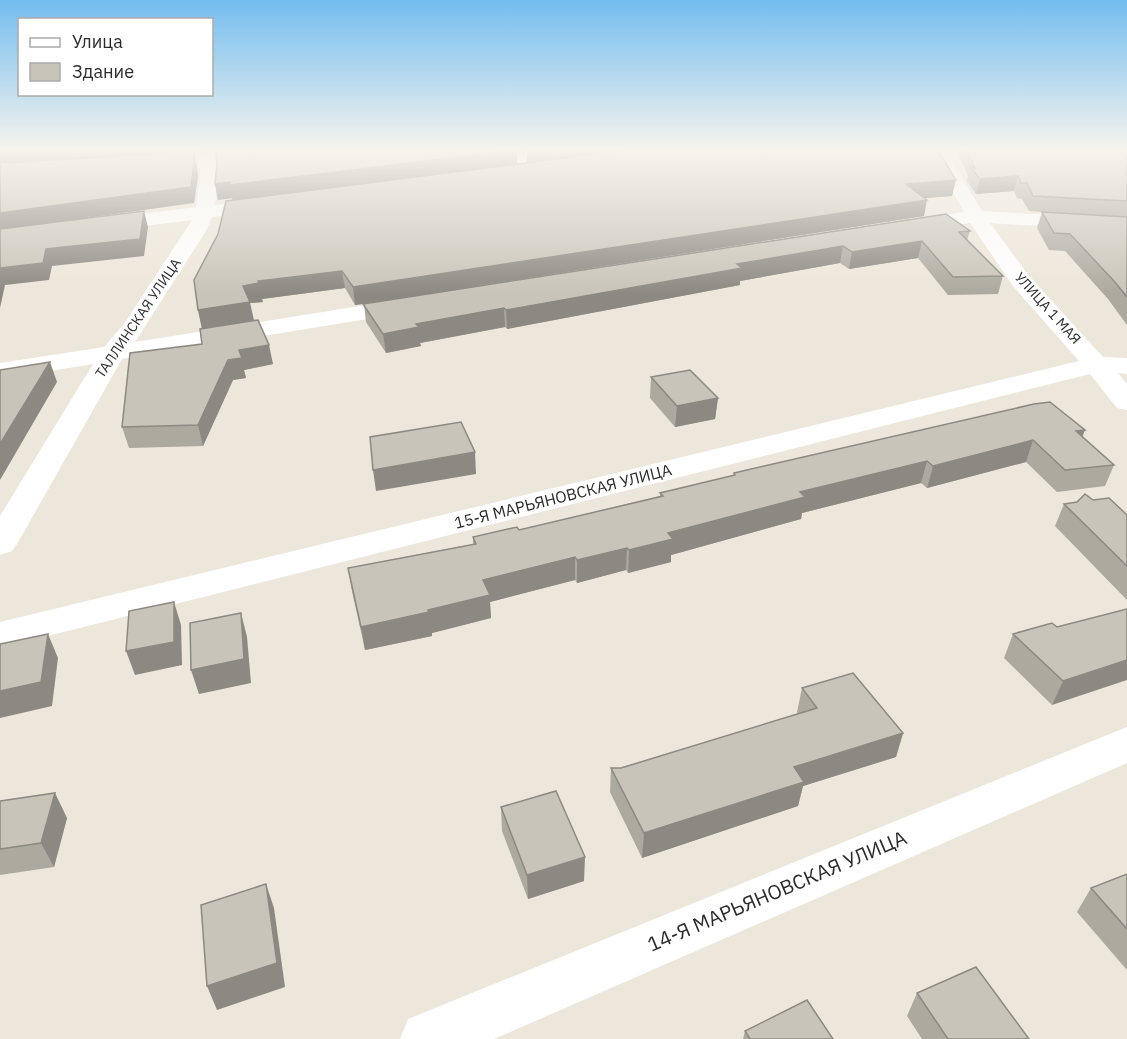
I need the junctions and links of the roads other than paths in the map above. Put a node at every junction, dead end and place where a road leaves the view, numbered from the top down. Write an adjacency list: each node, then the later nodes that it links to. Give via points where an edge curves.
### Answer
1 (207, 197): 4 (street, ТАЛЛИНСКАЯ УЛИЦА)
2 (965, 197): 5 (street, УЛИЦА 1 МАЯ)
3 (286, 202): 4 (street)
4 (205, 212): 7 (street); 10 (street, ТАЛЛИНСКАЯ УЛИЦА, via 133,329)
5 (976, 216): 6 (street); 8 (street); 11 (street, УЛИЦА 1 МАЯ, via 1020,280)
6 (1127, 225)
7 (80, 228)
8 (882, 230)
9 (432, 301): 10 (street)
10 (113, 352): 12 (street); 14 (street, ТАЛЛИНСКАЯ УЛИЦА)
11 (1112, 365): 13 (street, УЛИЦА 1 МАЯ); 15 (street, 15-Я МАРЬЯНОВСКАЯ УЛИЦА)
12 (0, 370)
13 (1127, 402)
14 (0, 544)
15 (0, 635)
16 (1127, 744): 17 (street, 14-Я МАРЬЯНОВСКАЯ УЛИЦА)
17 (428, 1039)

